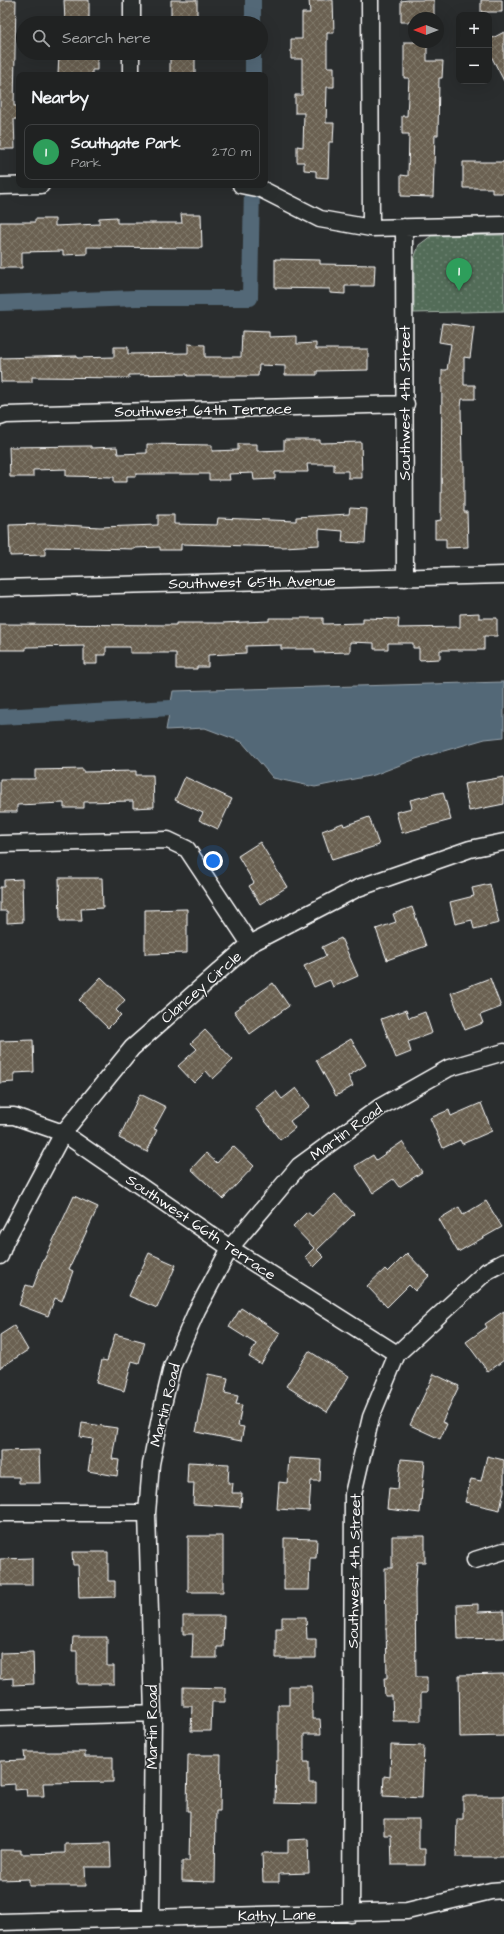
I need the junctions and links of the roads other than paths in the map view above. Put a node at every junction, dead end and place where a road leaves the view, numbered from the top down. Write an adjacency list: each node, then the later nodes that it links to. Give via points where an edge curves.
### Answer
1 (132, 0): 3 (street)
2 (370, 0): 11 (street)
3 (132, 16)
4 (132, 60): 5 (street)
5 (131, 72)
6 (0, 186): 7 (street)
7 (16, 186)
8 (256, 188): 11 (street, via 320,219)
9 (504, 225): 10 (street)
10 (404, 227): 11 (street); 12 (street, Southwest 4th Street)
11 (371, 228)
12 (406, 404): 13 (street, Southwest 64th Terrace); 15 (street, Southwest 4th Street)
13 (0, 417)
14 (504, 575): 15 (street, Southwest 65th Avenue)
15 (405, 578): 16 (street, Southwest 65th Avenue)
16 (0, 588)
17 (504, 842): 19 (street, Clancey Circle, via 470,849 358,888)
18 (0, 844): 19 (street, via 168,840 187,849)
19 (250, 944): 22 (street, Clancey Circle, via 132,1048)
20 (504, 1052): 23 (street, Martin Road, via 449,1068 380,1107 300,1166)
21 (0, 1116): 22 (street, Southwest 66th Terrace, via 14,1116)
22 (63, 1133): 23 (street, Southwest 66th Terrace); 24 (street, Clancey Circle)
23 (230, 1248): 26 (street, Southwest 66th Terrace); 28 (street, Martin Road, via 197,1310 172,1367 151,1464)
24 (0, 1256)
25 (504, 1262): 26 (street, Southwest 4th Street, via 487,1270)
26 (397, 1354): 34 (street, Southwest 4th Street, via 371,1417 353,1494)
27 (0, 1513): 28 (street)
28 (147, 1513): 31 (street, Martin Road)
29 (504, 1551): 30 (street)
30 (475, 1560)
31 (153, 1713): 32 (street); 35 (street, Martin Road)
32 (0, 1718)
33 (504, 1890): 34 (street, Kathy Lane, via 491,1890 407,1911)
34 (351, 1914): 35 (street, Kathy Lane)
35 (151, 1918): 36 (street, Kathy Lane)
36 (0, 1922)

